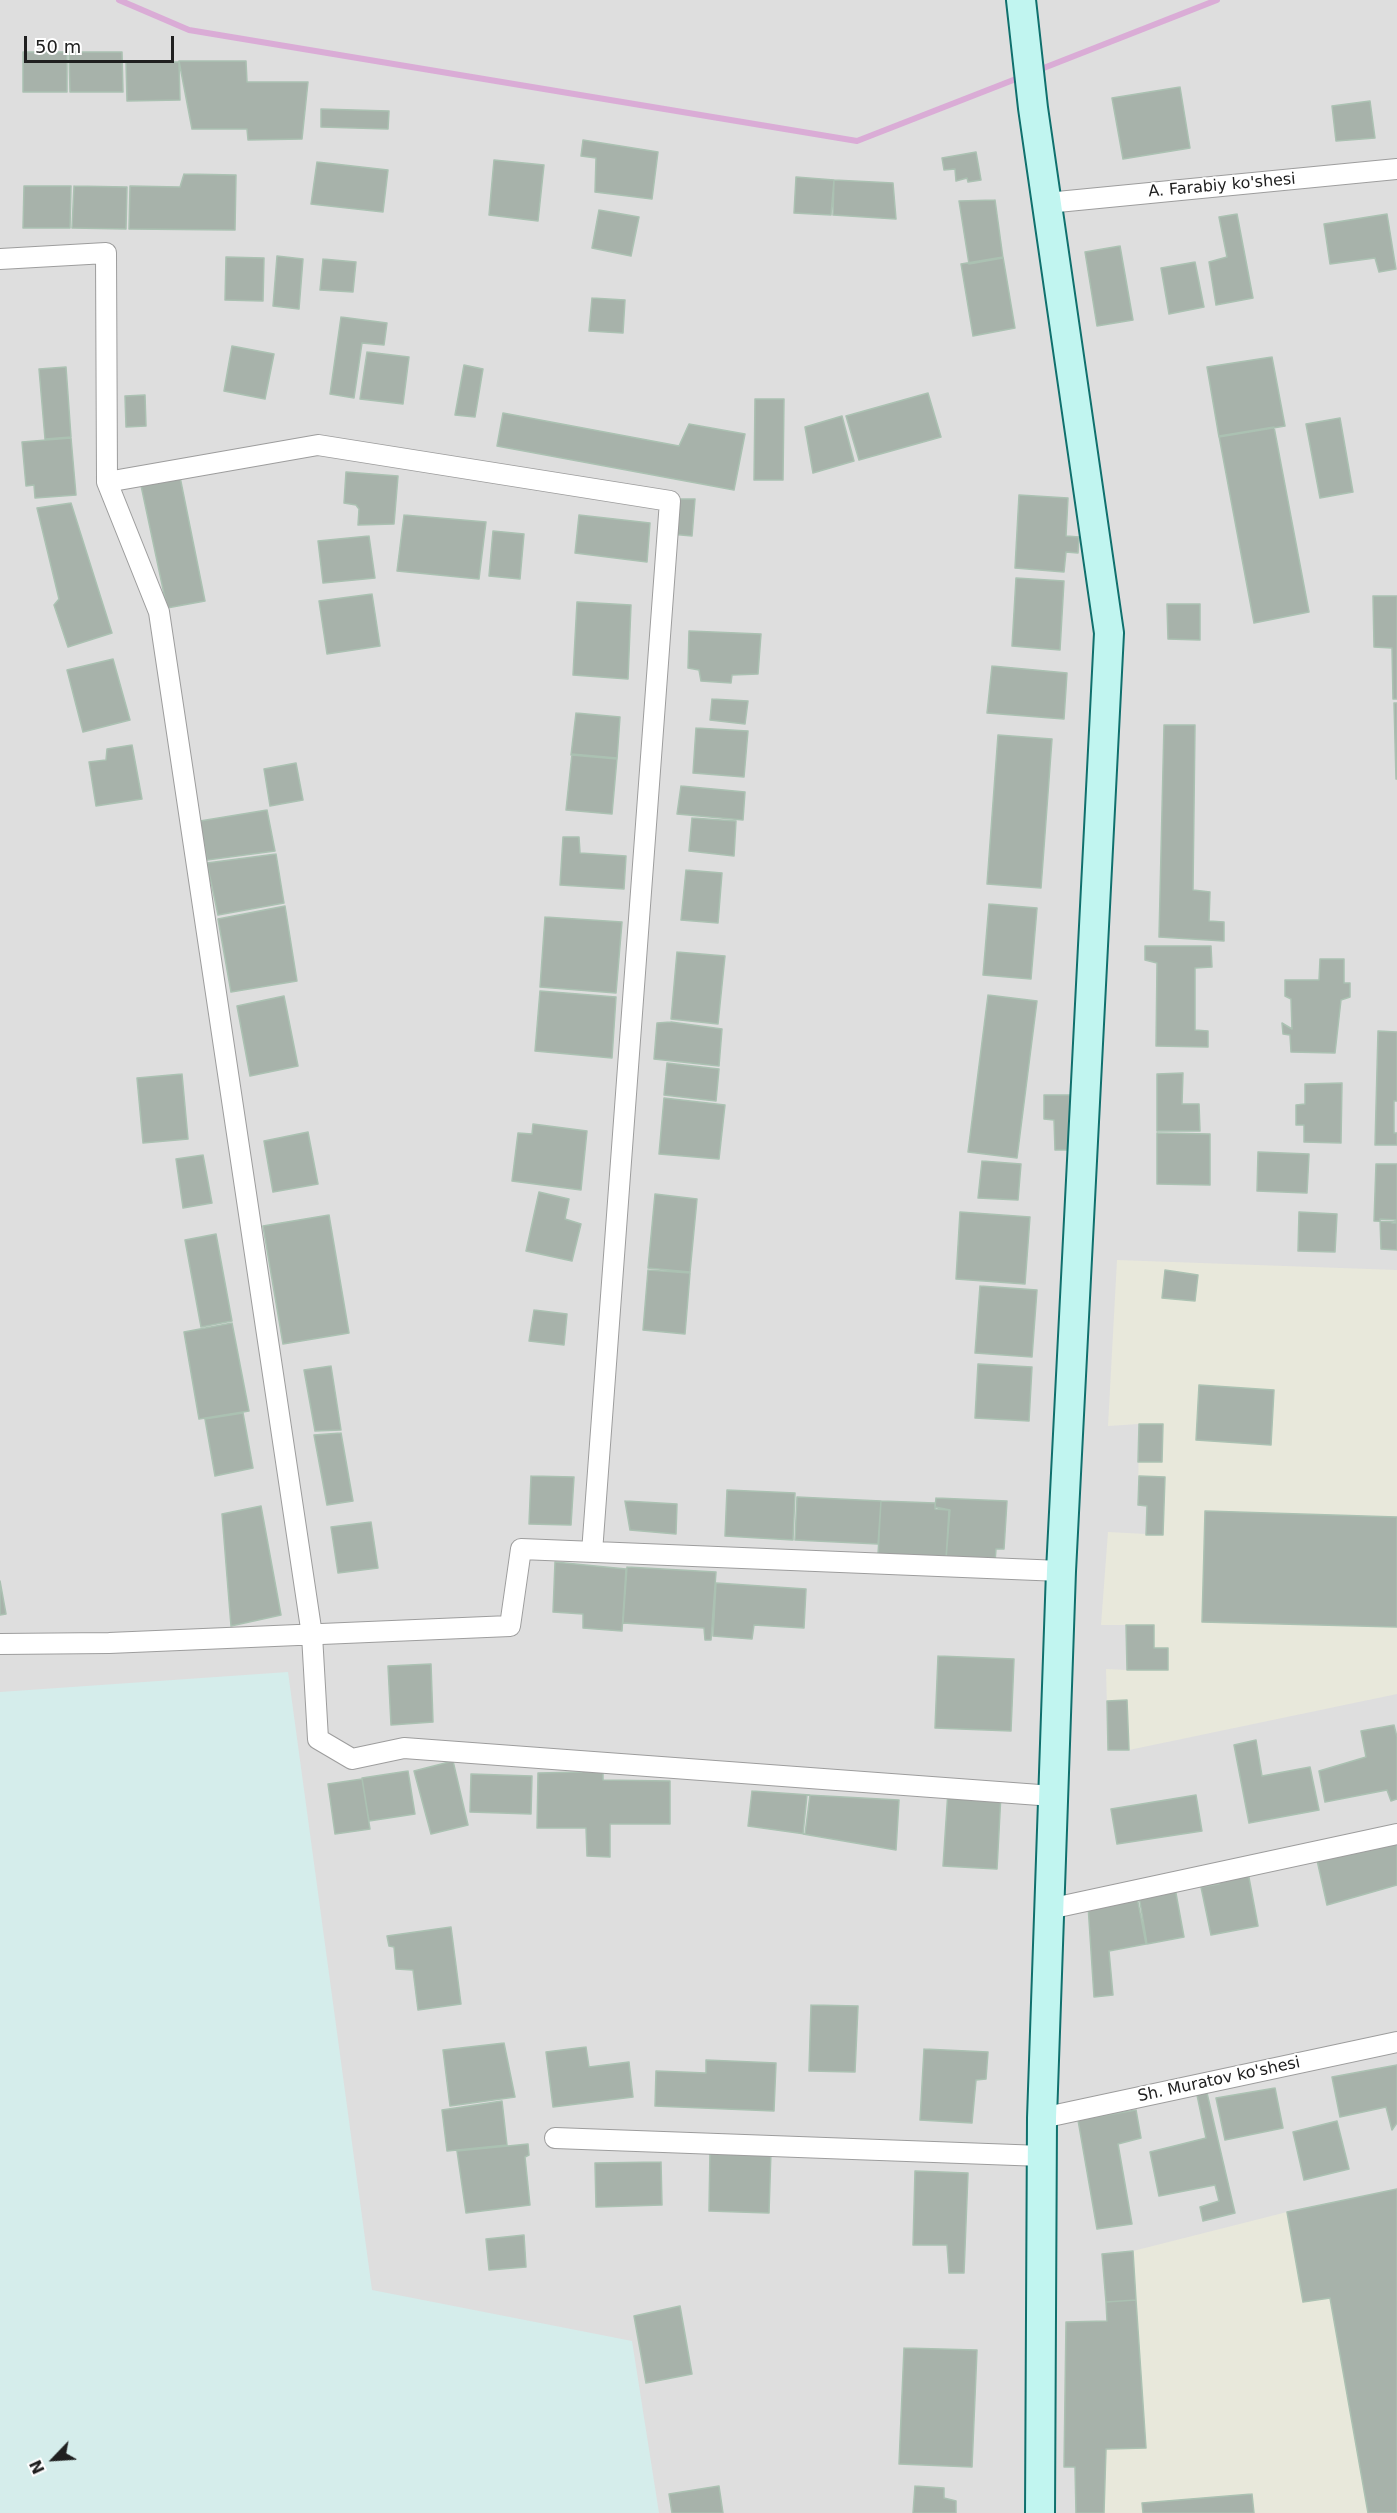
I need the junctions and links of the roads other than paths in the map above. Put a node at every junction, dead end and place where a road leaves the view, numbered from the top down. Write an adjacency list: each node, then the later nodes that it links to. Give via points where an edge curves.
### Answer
1 (1021, 0): 3 (street)
2 (1397, 169): 3 (street, A. Farabiy ko'shesi)
3 (1047, 203): 7 (street, via 1109,633)
4 (0, 259): 5 (street, via 106,253)
5 (106, 482): 6 (street, via 318,446 670,501); 8 (street, via 159,612)
6 (592, 1552): 7 (street); 8 (street, via 521,1549 510,1626)
7 (1061, 1570): 10 (street)
8 (312, 1635): 9 (street); 10 (street, via 318,1739 352,1759 404,1748)
9 (0, 1644)
10 (1053, 1796): 12 (street)
11 (1397, 1834): 12 (street)
12 (1049, 1909): 14 (street)
13 (1397, 2042): 14 (street, Sh. Muratov ko'shesi)
14 (1042, 2118): 16 (street)
15 (555, 2138): 16 (street)
16 (1042, 2156): 17 (street)
17 (1040, 2513)

